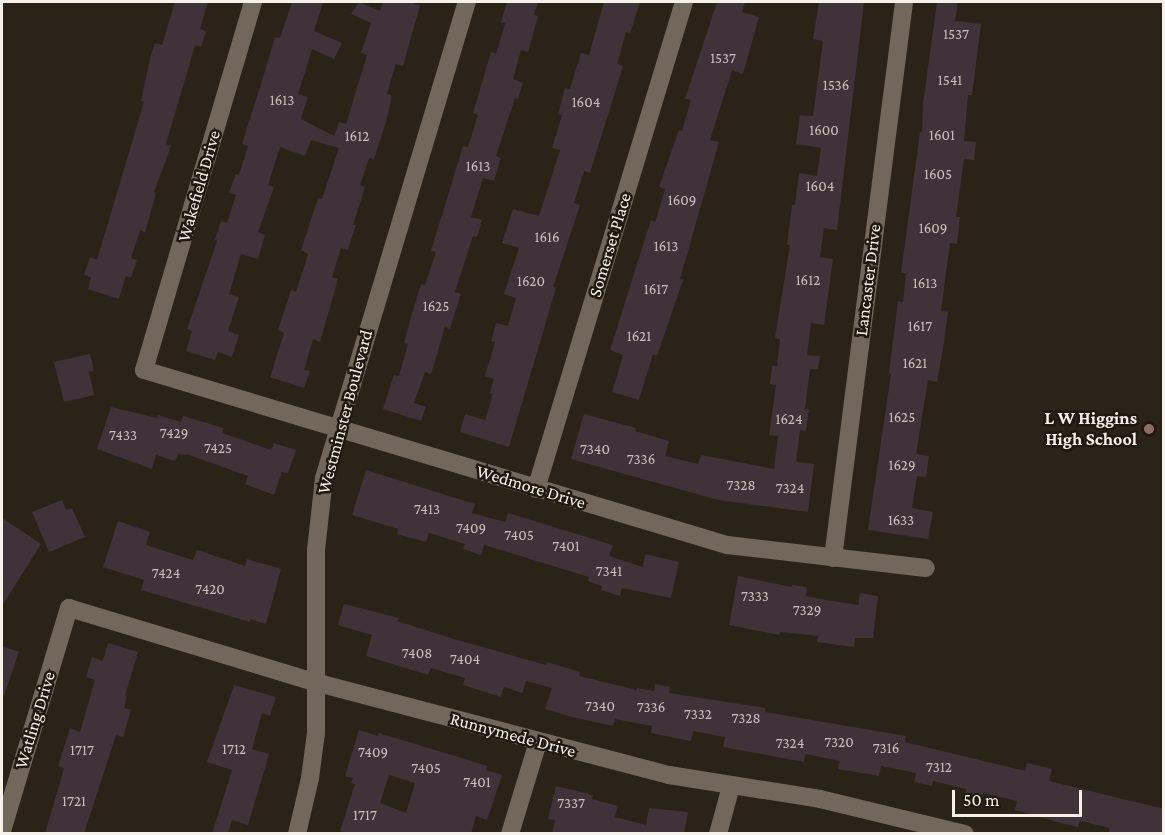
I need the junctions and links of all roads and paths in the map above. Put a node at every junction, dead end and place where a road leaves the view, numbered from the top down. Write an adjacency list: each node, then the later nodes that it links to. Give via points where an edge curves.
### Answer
1 (253, 2): 5 (street, Wakefield Drive)
2 (467, 2): 6 (street, Westminster Boulevard)
3 (684, 2): 7 (street, Somerset Place)
4 (904, 2): 8 (street, Lancaster Drive)
5 (144, 370): 6 (street, Wedmore Drive)
6 (337, 429): 7 (street, Wedmore Drive); 11 (street, Westminster Boulevard, via 324,478 316,550)
7 (536, 489): 8 (street, Wedmore Drive, via 727,545)
8 (833, 558): 9 (street, Wedmore Drive)
9 (926, 568)
10 (69, 608): 11 (street, Runnymede Drive); 14 (street, Watling Drive)
11 (318, 683): 12 (street, Runnymede Drive); 15 (street, Westminster Boulevard, via 310,778)
12 (538, 742): 13 (street, Runnymede Drive, via 669,776); 16 (street)
13 (731, 786): 17 (street); 18 (street, Runnymede Drive, via 820,799)
14 (2, 831)
15 (297, 834)
16 (510, 834)
17 (718, 834)
18 (965, 834)

